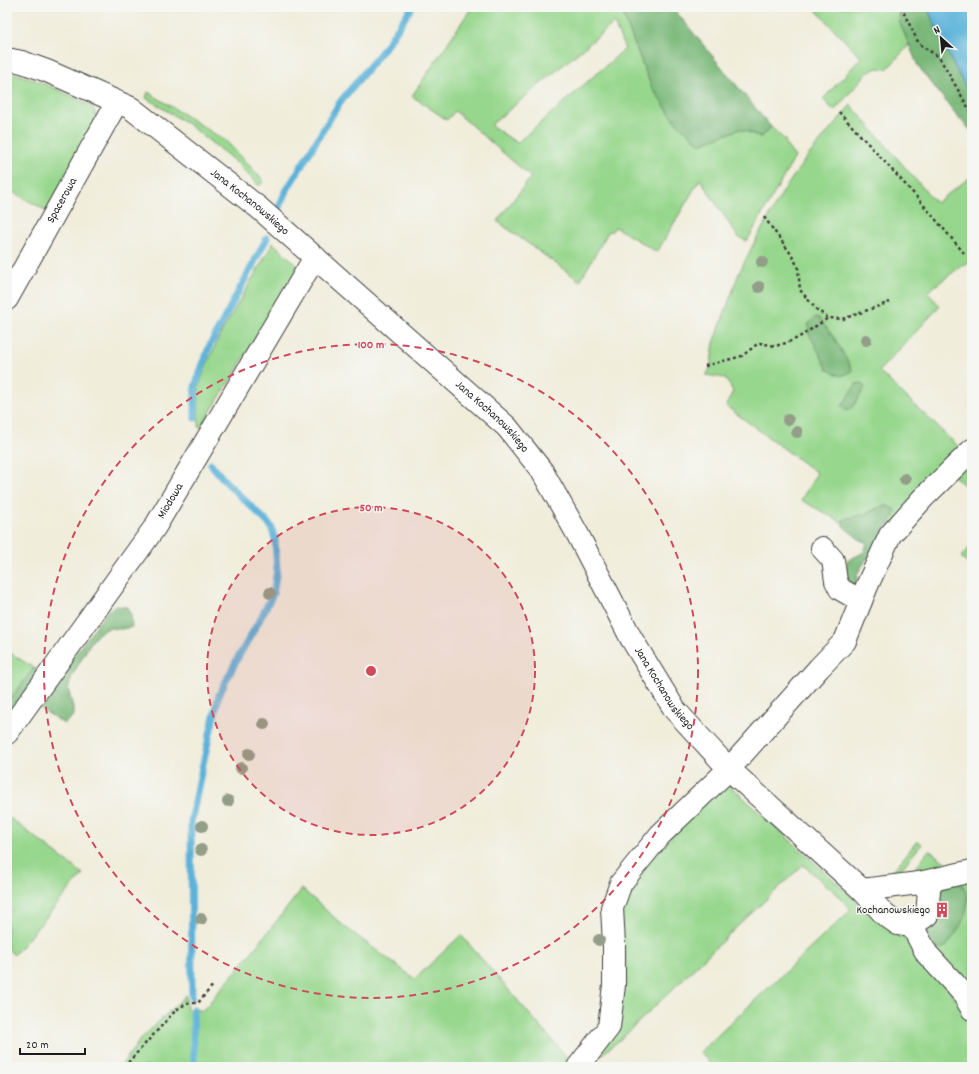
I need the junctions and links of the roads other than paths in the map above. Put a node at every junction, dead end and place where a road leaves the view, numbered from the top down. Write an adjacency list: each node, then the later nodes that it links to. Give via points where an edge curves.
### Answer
1 (7, 59): 2 (street, Jana Kochanowskiego, via 47,71)
2 (117, 102): 3 (street, Jana Kochanowskiego, via 131,108 241,194); 4 (street, Spacerowa)
3 (315, 257): 8 (street, Miodowa, via 155,527); 9 (street, Jana Kochanowskiego, via 507,426 542,471 631,638 674,710)
4 (7, 299)
5 (972, 450): 7 (street, via 923,498 890,536)
6 (822, 548): 7 (street, via 833,560 836,581 840,589)
7 (861, 601): 9 (street, via 845,641)
8 (7, 733)
9 (729, 769): 12 (street, Jana Kochanowskiego); 15 (street, via 660,835 622,884 612,908 614,985 609,1026)
10 (972, 871): 11 (street)
11 (919, 883): 12 (street); 13 (street, via 929,890 927,915)
12 (862, 890): 13 (street, Jana Kochanowskiego, via 885,915 898,924)
13 (912, 926): 14 (street, via 926,954)
14 (969, 998)
15 (578, 1067)

